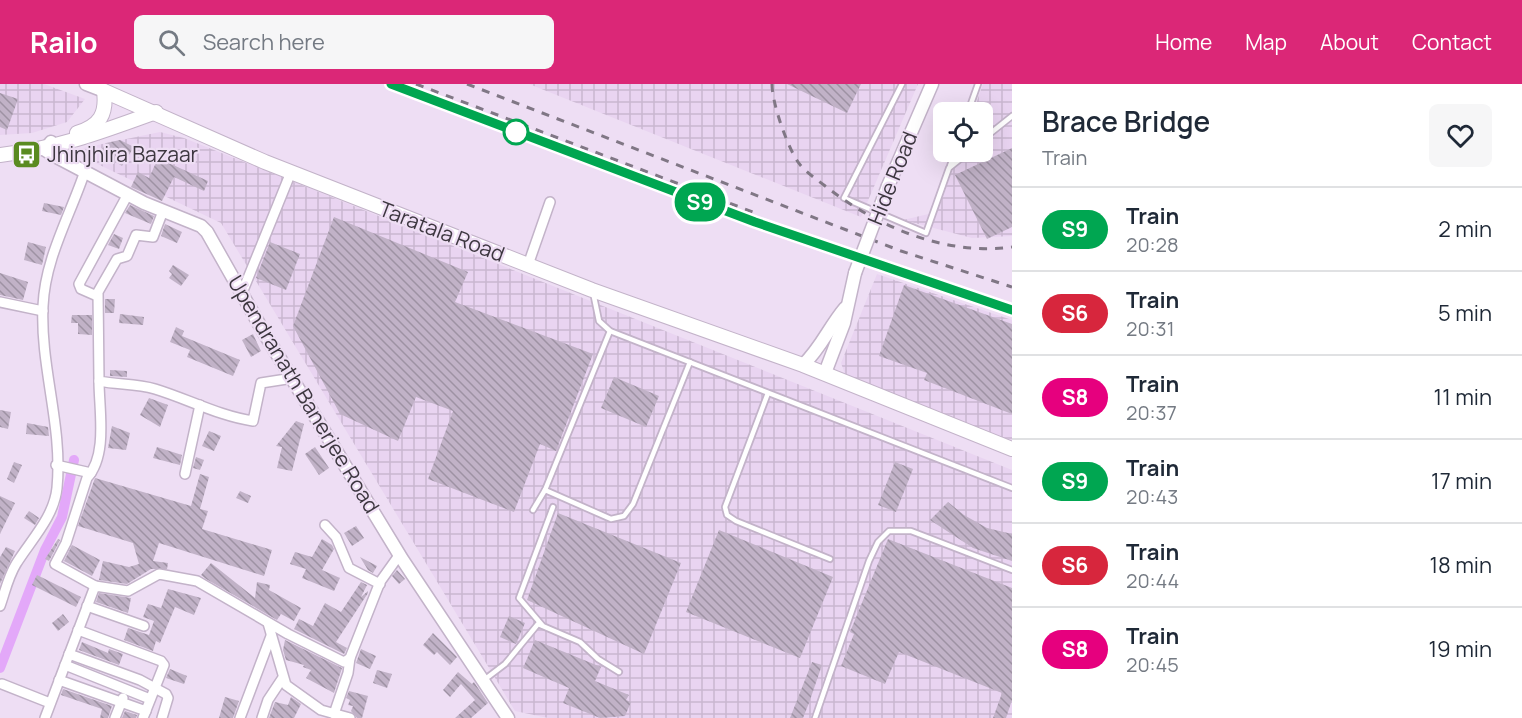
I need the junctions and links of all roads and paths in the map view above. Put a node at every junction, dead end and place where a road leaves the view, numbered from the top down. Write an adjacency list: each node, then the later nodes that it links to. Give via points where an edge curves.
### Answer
1 (86, 84): 5 (street, Taratala Road)
2 (902, 84): 15 (lane, via 844,198 926,233)
3 (932, 84): 26 (street, Hide Road, bridge, via 888,186)
4 (978, 84): 6 (lane)
5 (104, 91): 7 (main road, Taratala Road); 10 (main road, via 106,108 102,119)
6 (972, 102)
7 (156, 112): 10 (main road, via 92,137); 17 (main road, Taratala Road)
8 (1012, 116): 9 (lane)
9 (993, 131)
10 (49, 145): 11 (main road); 12 (main road); 16 (street, Upendranath Banerjee Road)
11 (0, 148)
12 (0, 155)
13 (951, 162): 15 (lane)
14 (956, 162): 15 (lane)
15 (949, 168)
16 (86, 171): 18 (street, Upendranath Banerjee Road); 27 (street, via 48,266)
17 (291, 172): 21 (main road, Taratala Road); 23 (street)
18 (128, 194): 20 (street, Upendranath Banerjee Road); 24 (street, via 79,284 81,289)
19 (550, 202): 21 (street)
20 (163, 211): 23 (street, Upendranath Banerjee Road, via 201,226); 24 (street, via 153,237 136,235 127,256 117,259)
21 (528, 265): 22 (main road, Taratala Road)
22 (592, 290): 28 (lane, via 595,312); 30 (main road, Taratala Road)
23 (242, 293): 32 (street, Upendranath Banerjee Road)
24 (97, 296): 33 (street)
25 (0, 302): 27 (street)
26 (846, 307): 30 (street, via 818,351); 31 (street, Hide Road)
27 (43, 311): 37 (street, via 56,427)
28 (610, 331): 29 (lane); 41 (lane)
29 (690, 362): 34 (lane); 41 (lane, via 633,504 624,516 612,519)
30 (803, 365): 31 (main road, Taratala Road)
31 (825, 373): 36 (main road, Taratala Road)
32 (293, 378): 35 (street, via 261,383 254,421); 45 (street, Upendranath Banerjee Road)
33 (99, 381): 35 (street, via 153,388); 38 (street, via 102,435)
34 (768, 393): 40 (lane); 46 (lane, via 725,507 727,515)
35 (200, 405): 39 (street)
36 (1012, 448)
37 (56, 465): 38 (street); 50 (street, via 57,487 51,509 15,566)
38 (92, 473): 49 (street, via 55,564)
39 (185, 474)
40 (1012, 488)
41 (545, 490): 43 (lane)
42 (553, 507): 55 (lane, via 519,598)
43 (533, 510)
44 (326, 525): 48 (street, via 336,537 349,568)
45 (400, 554): 48 (street); 64 (street, Upendranath Banerjee Road)
46 (830, 559)
47 (1012, 570): 80 (lane, via 911,531 889,531 878,542 869,561)
48 (380, 584): 59 (street)
49 (94, 586): 52 (street); 53 (street, via 128,591 156,574 179,577 207,586)
50 (2, 595): 51 (street)
51 (0, 606)
52 (87, 606): 54 (street); 56 (street)
53 (268, 623): 57 (street); 59 (street, via 339,662)
54 (144, 626)
55 (544, 627): 61 (lane, via 580,642); 64 (lane, via 536,625 505,664)
56 (78, 630): 58 (street); 66 (street, via 161,661 164,665)
57 (271, 636): 62 (street); 76 (street)
58 (69, 654): 60 (street); 66 (street)
59 (350, 658): 71 (street)
60 (65, 665): 63 (street); 67 (street)
61 (619, 672)
62 (282, 679): 71 (street, via 316,707); 77 (street)
63 (59, 680): 69 (street); 70 (street)
64 (484, 680): 79 (street, Upendranath Banerjee Road)
65 (2, 684): 70 (street)
66 (154, 687): 68 (street); 75 (street, via 168,697)
67 (126, 690): 68 (street); 69 (street)
68 (150, 699): 72 (street)
69 (122, 702): 72 (street); 74 (street)
70 (50, 703): 73 (street)
71 (334, 714): 78 (street)
72 (145, 715)
73 (45, 718)
74 (115, 718)
75 (162, 718)
76 (240, 718)
77 (262, 718)
78 (351, 718)
79 (508, 718)
80 (815, 718)

